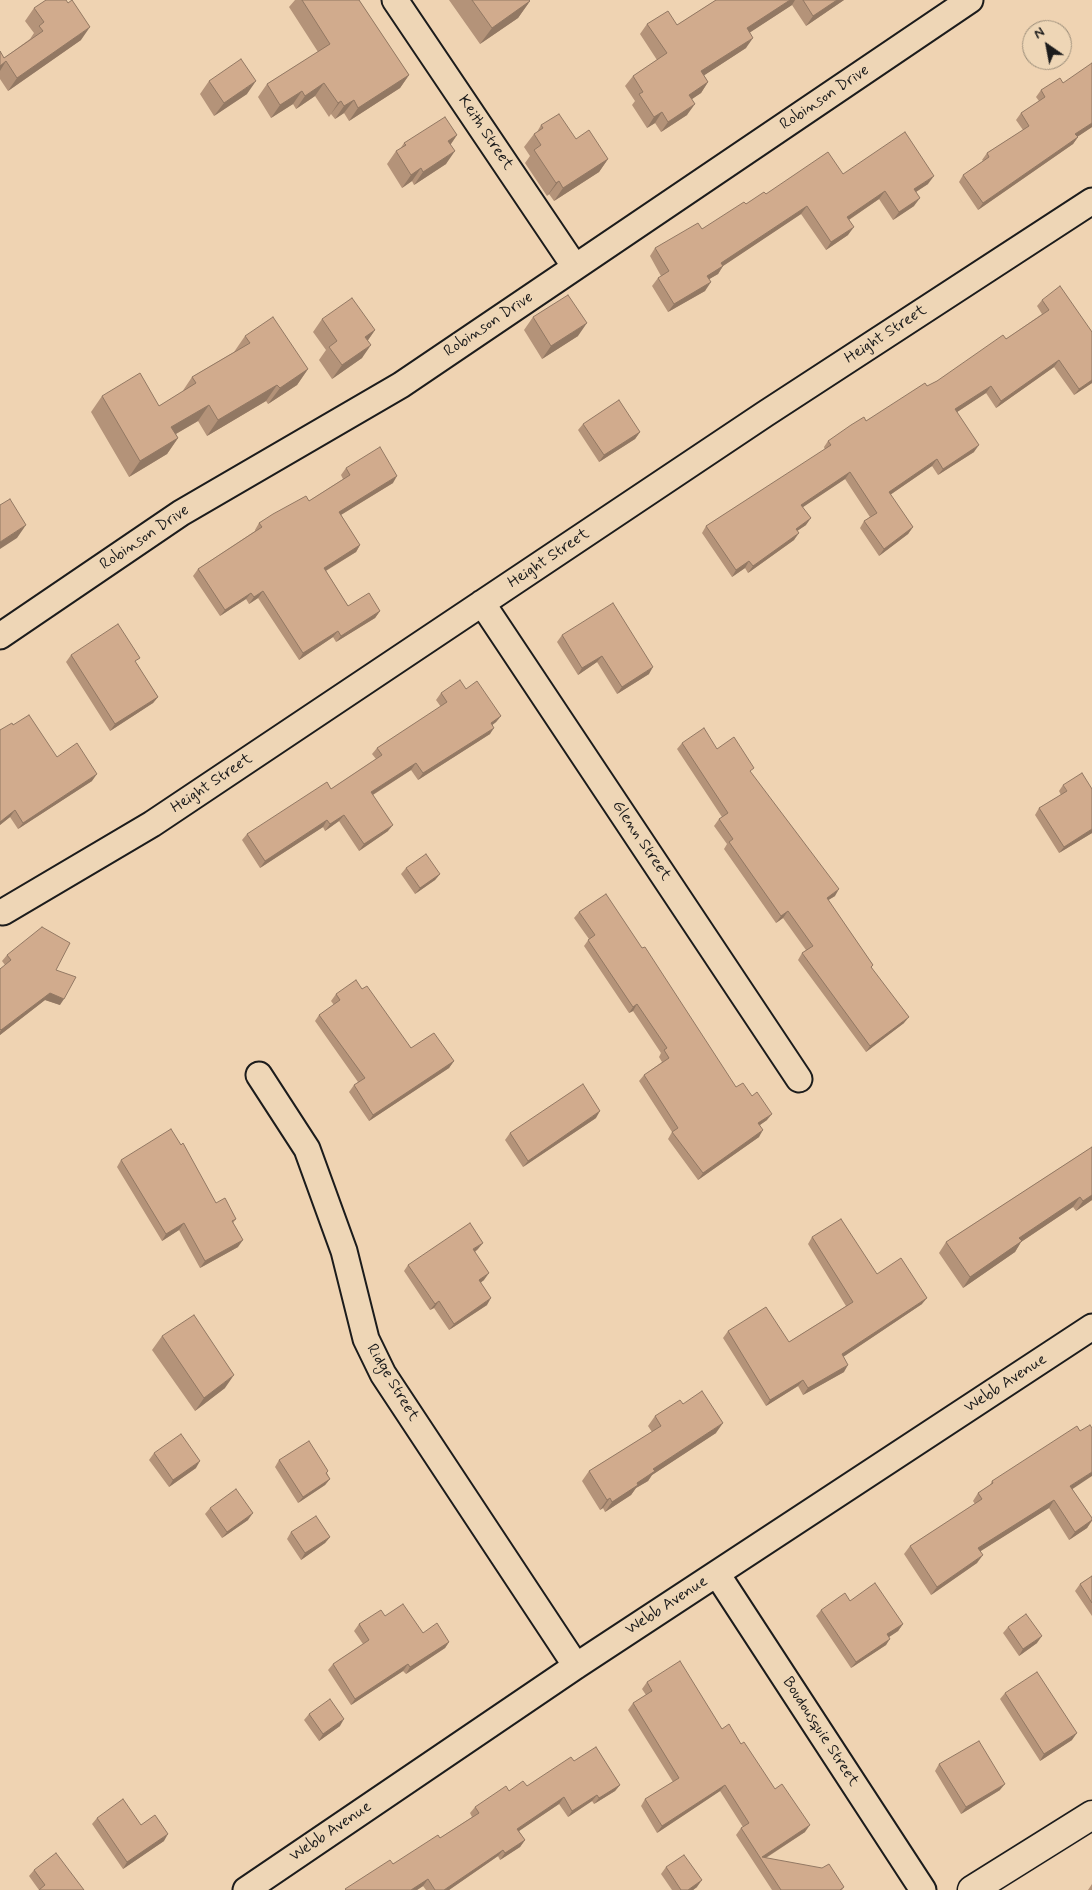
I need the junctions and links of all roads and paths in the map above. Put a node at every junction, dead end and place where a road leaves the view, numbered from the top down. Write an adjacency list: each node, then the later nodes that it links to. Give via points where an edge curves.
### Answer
1 (395, 0): 4 (street, Keith Street)
2 (970, 0): 4 (street, Robinson Drive)
3 (1092, 201): 5 (street, Height Street)
4 (575, 267): 6 (street, Robinson Drive, via 401,385 181,513)
5 (482, 603): 7 (street, Height Street, via 152,824); 9 (street, Glenn Street)
6 (0, 636)
7 (3, 912)
8 (260, 1075): 12 (street, Ridge Street, via 307,1150 344,1251 366,1339 383,1374)
9 (799, 1080)
10 (1092, 1327): 11 (street, Webb Avenue)
11 (717, 1574): 12 (street, Webb Avenue); 15 (street, Boudousquie Street)
12 (576, 1666): 14 (street, Webb Avenue)
13 (1092, 1815): 16 (street)
14 (246, 1890)
15 (923, 1890)
16 (972, 1890)

